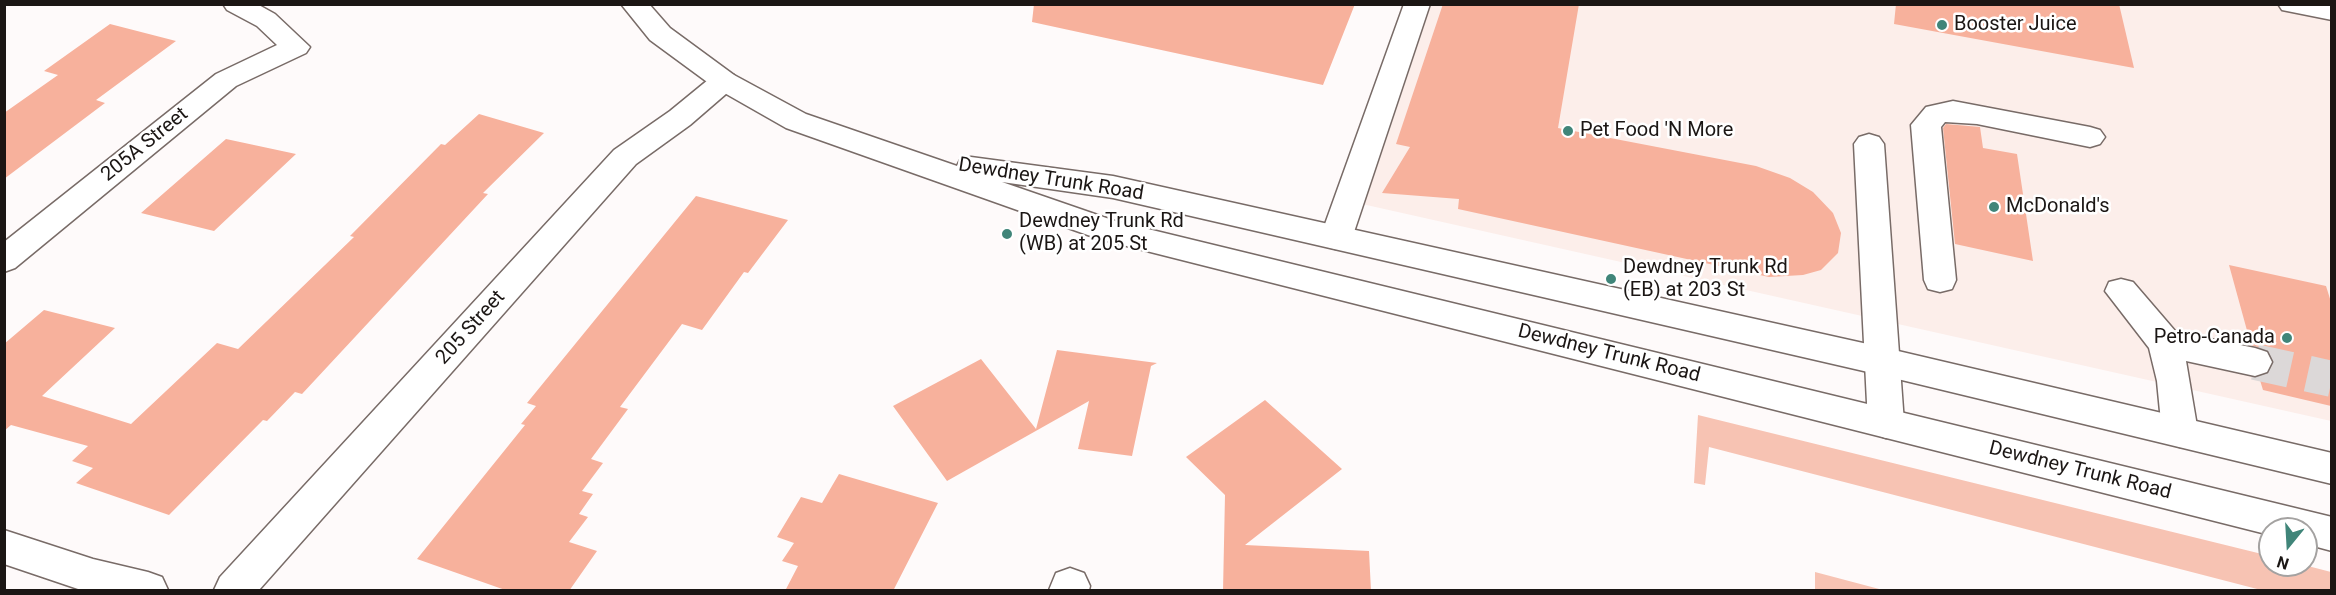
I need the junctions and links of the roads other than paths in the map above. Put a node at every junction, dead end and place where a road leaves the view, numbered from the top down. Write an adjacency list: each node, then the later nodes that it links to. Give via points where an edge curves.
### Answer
1 (236, 4): 11 (main road, 205A Street, via 266,20 297,47 226,80)
2 (634, 4): 6 (main road, Dewdney Trunk Road, via 660,34)
3 (1417, 4): 10 (main road)
4 (2291, 4): 5 (main road)
5 (2331, 12)
6 (724, 81): 9 (main road, Dewdney Trunk Road, via 796,121); 23 (main road, 205 Street, via 625,157)
7 (2090, 137): 12 (main road, via 1977,114 1936,114 1926,125 1926,133)
8 (1869, 144): 15 (main road)
9 (892, 156): 10 (main road, Dewdney Trunk Road, via 1113,187); 17 (main road, Dewdney Trunk Road, via 1110,231)
10 (1336, 238): 15 (main road, Dewdney Trunk Road)
11 (4, 260)
12 (1940, 280)
13 (2121, 291): 14 (main road)
14 (2165, 343): 16 (main road); 18 (main road)
15 (1881, 361): 17 (main road); 18 (main road, Dewdney Trunk Road)
16 (2255, 362)
17 (1886, 423): 20 (main road, Dewdney Trunk Road)
18 (2180, 432): 19 (main road, Dewdney Trunk Road)
19 (2331, 469)
20 (2331, 534)
21 (4, 547): 22 (main road)
22 (148, 591)
23 (234, 591)

